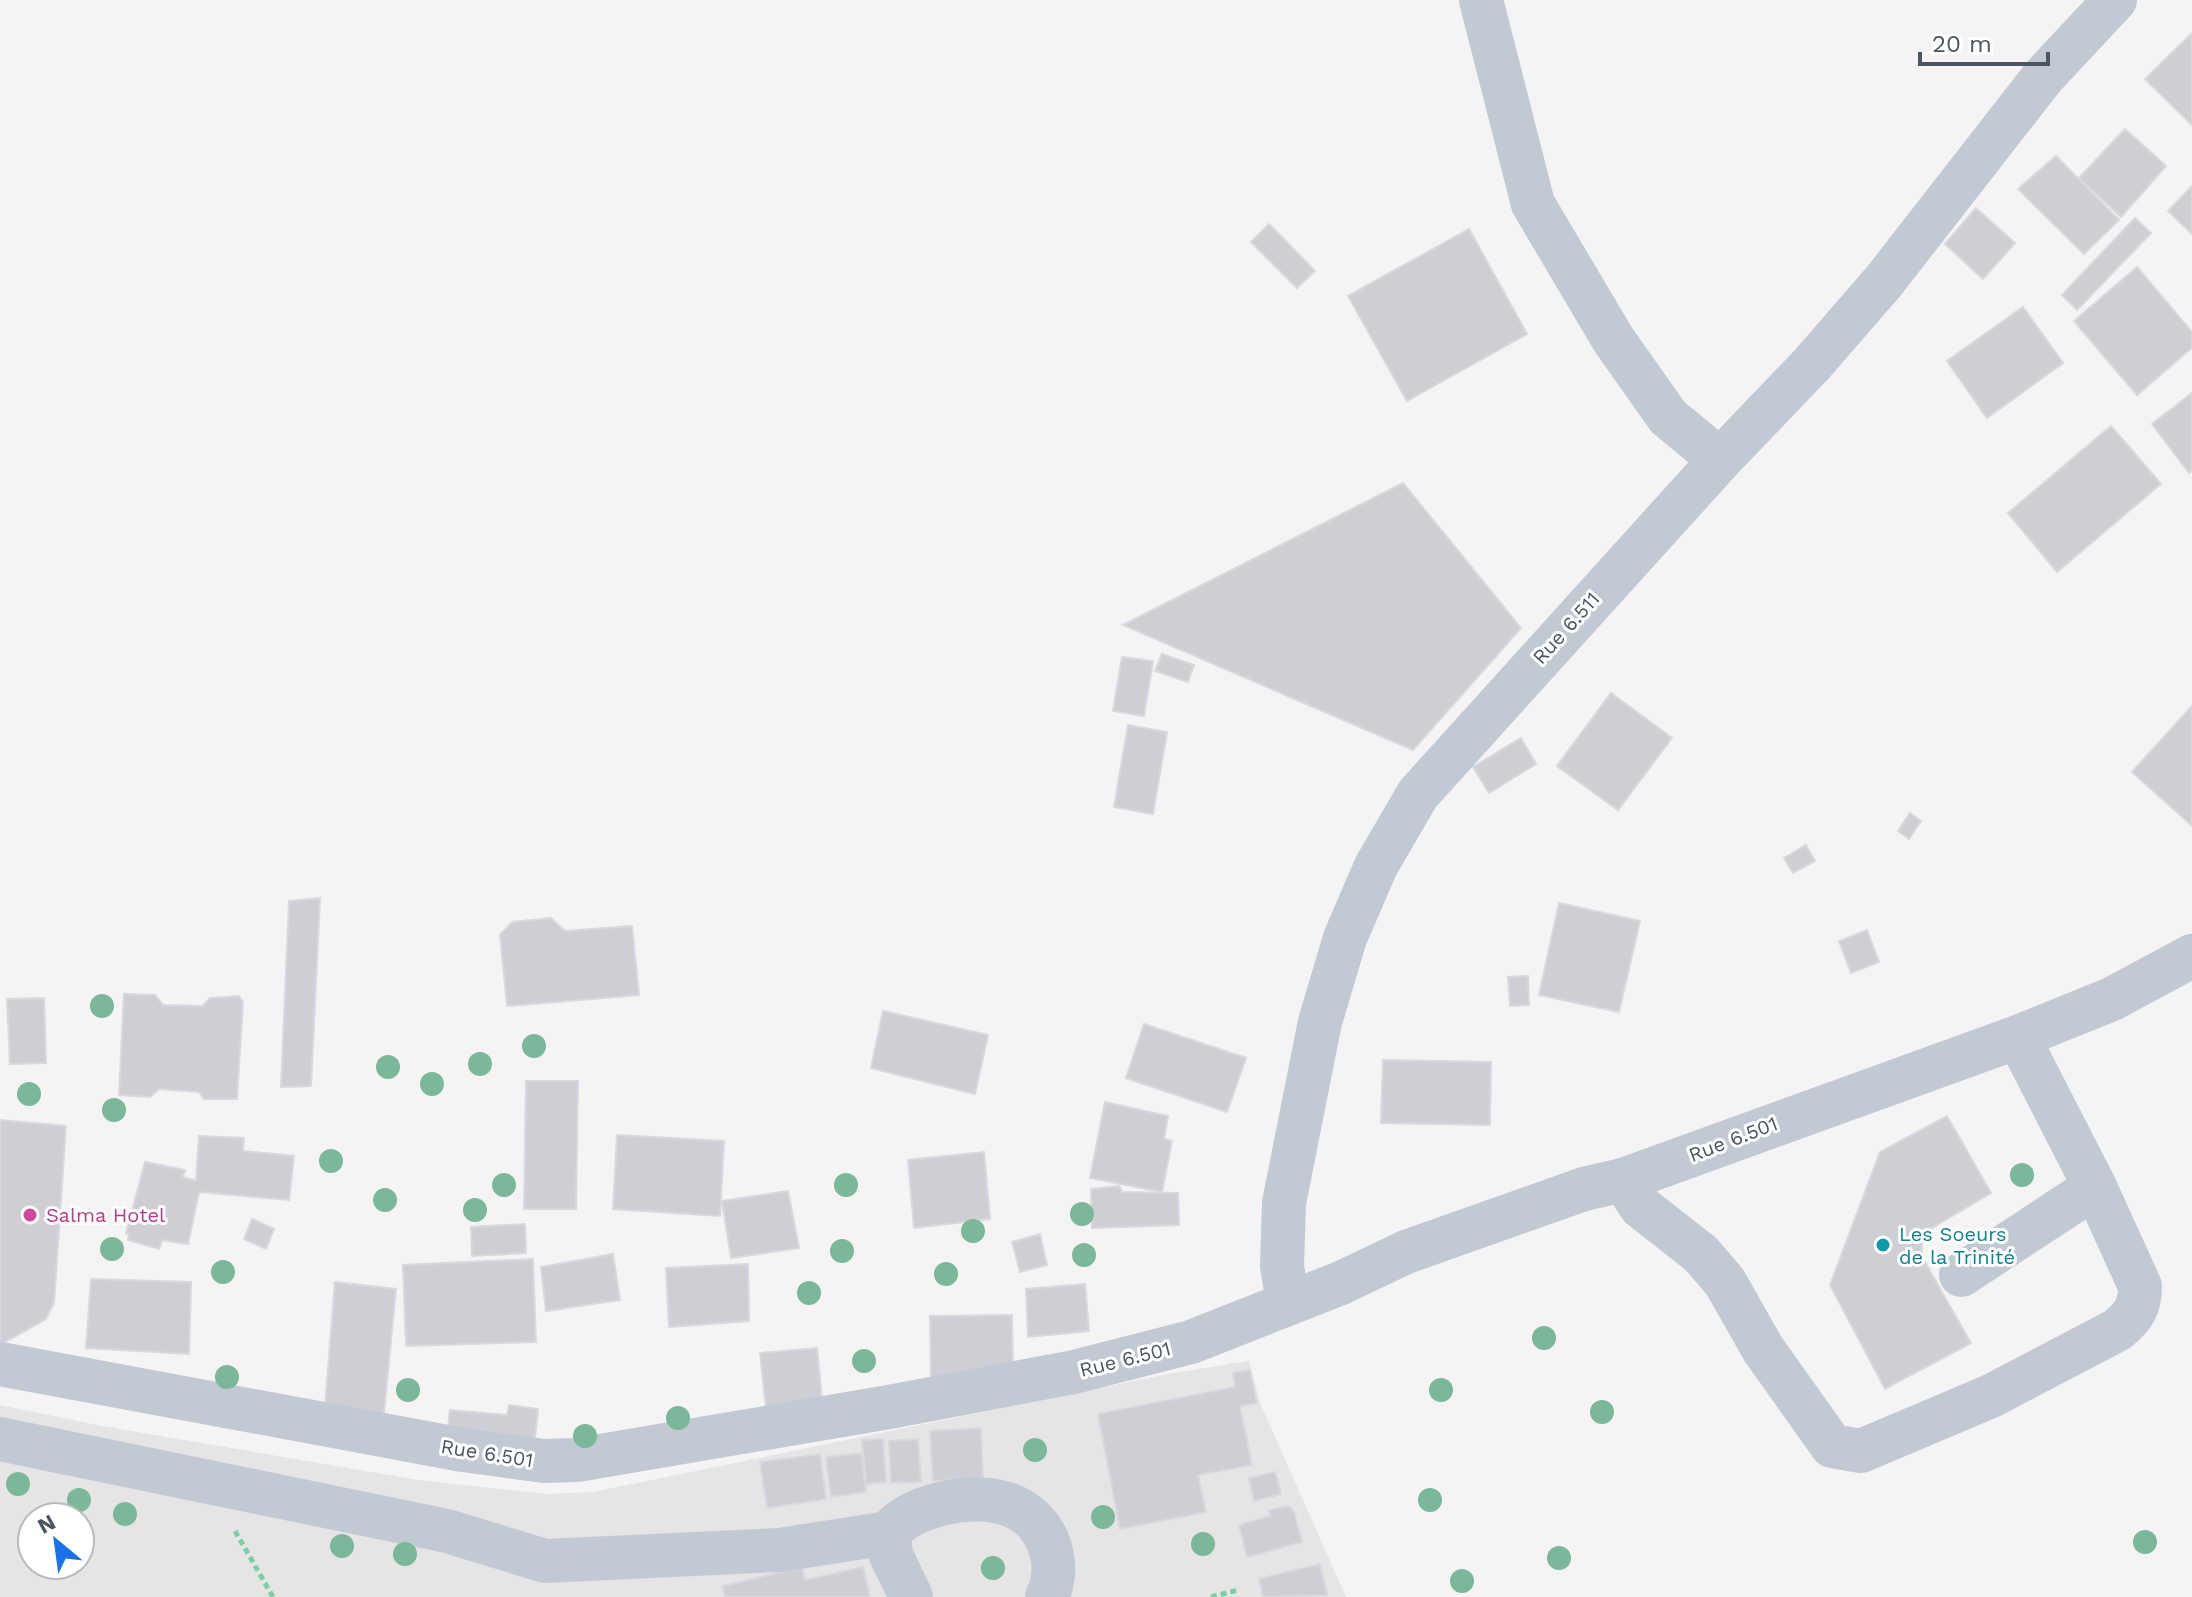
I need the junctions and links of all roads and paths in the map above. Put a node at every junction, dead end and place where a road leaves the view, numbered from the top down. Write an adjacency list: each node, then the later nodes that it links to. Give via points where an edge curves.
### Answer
1 (1481, 0): 3 (street, via 1533,204 1613,339 1668,417)
2 (2115, 0): 3 (street, Rue 6.511, via 2014,112 1884,281)
3 (1720, 460): 9 (street, Rue 6.511, via 1418,794 1376,866 1345,938 1320,1022 1284,1203 1282,1266)
4 (2192, 956): 5 (street, Rue 6.501, via 2112,999)
5 (2018, 1037): 6 (street, Rue 6.501); 7 (street)
6 (1623, 1180): 7 (street, via 1641,1207 1701,1254 1725,1282 1763,1349 1832,1446 1861,1451 1991,1396 2132,1318 2140,1286); 9 (street, Rue 6.501, via 1406,1252)
7 (2095, 1187): 8 (street)
8 (1961, 1275)
9 (1288, 1303): 10 (street, Rue 6.501, via 1191,1342 1074,1372 577,1460 463,1450)
10 (0, 1364)
11 (0, 1439): 12 (street)
12 (194, 1481): 13 (street, via 447,1531 545,1561 779,1550); 15 (path, via 221,1509)
13 (889, 1533): 16 (street, via 891,1555); 17 (street, via 899,1520 940,1506 972,1500 1007,1503 1034,1522 1054,1552 1055,1574)
14 (1238, 1590): 18 (path)
15 (273, 1597)
16 (911, 1597)
17 (1047, 1597)
18 (1211, 1597)

